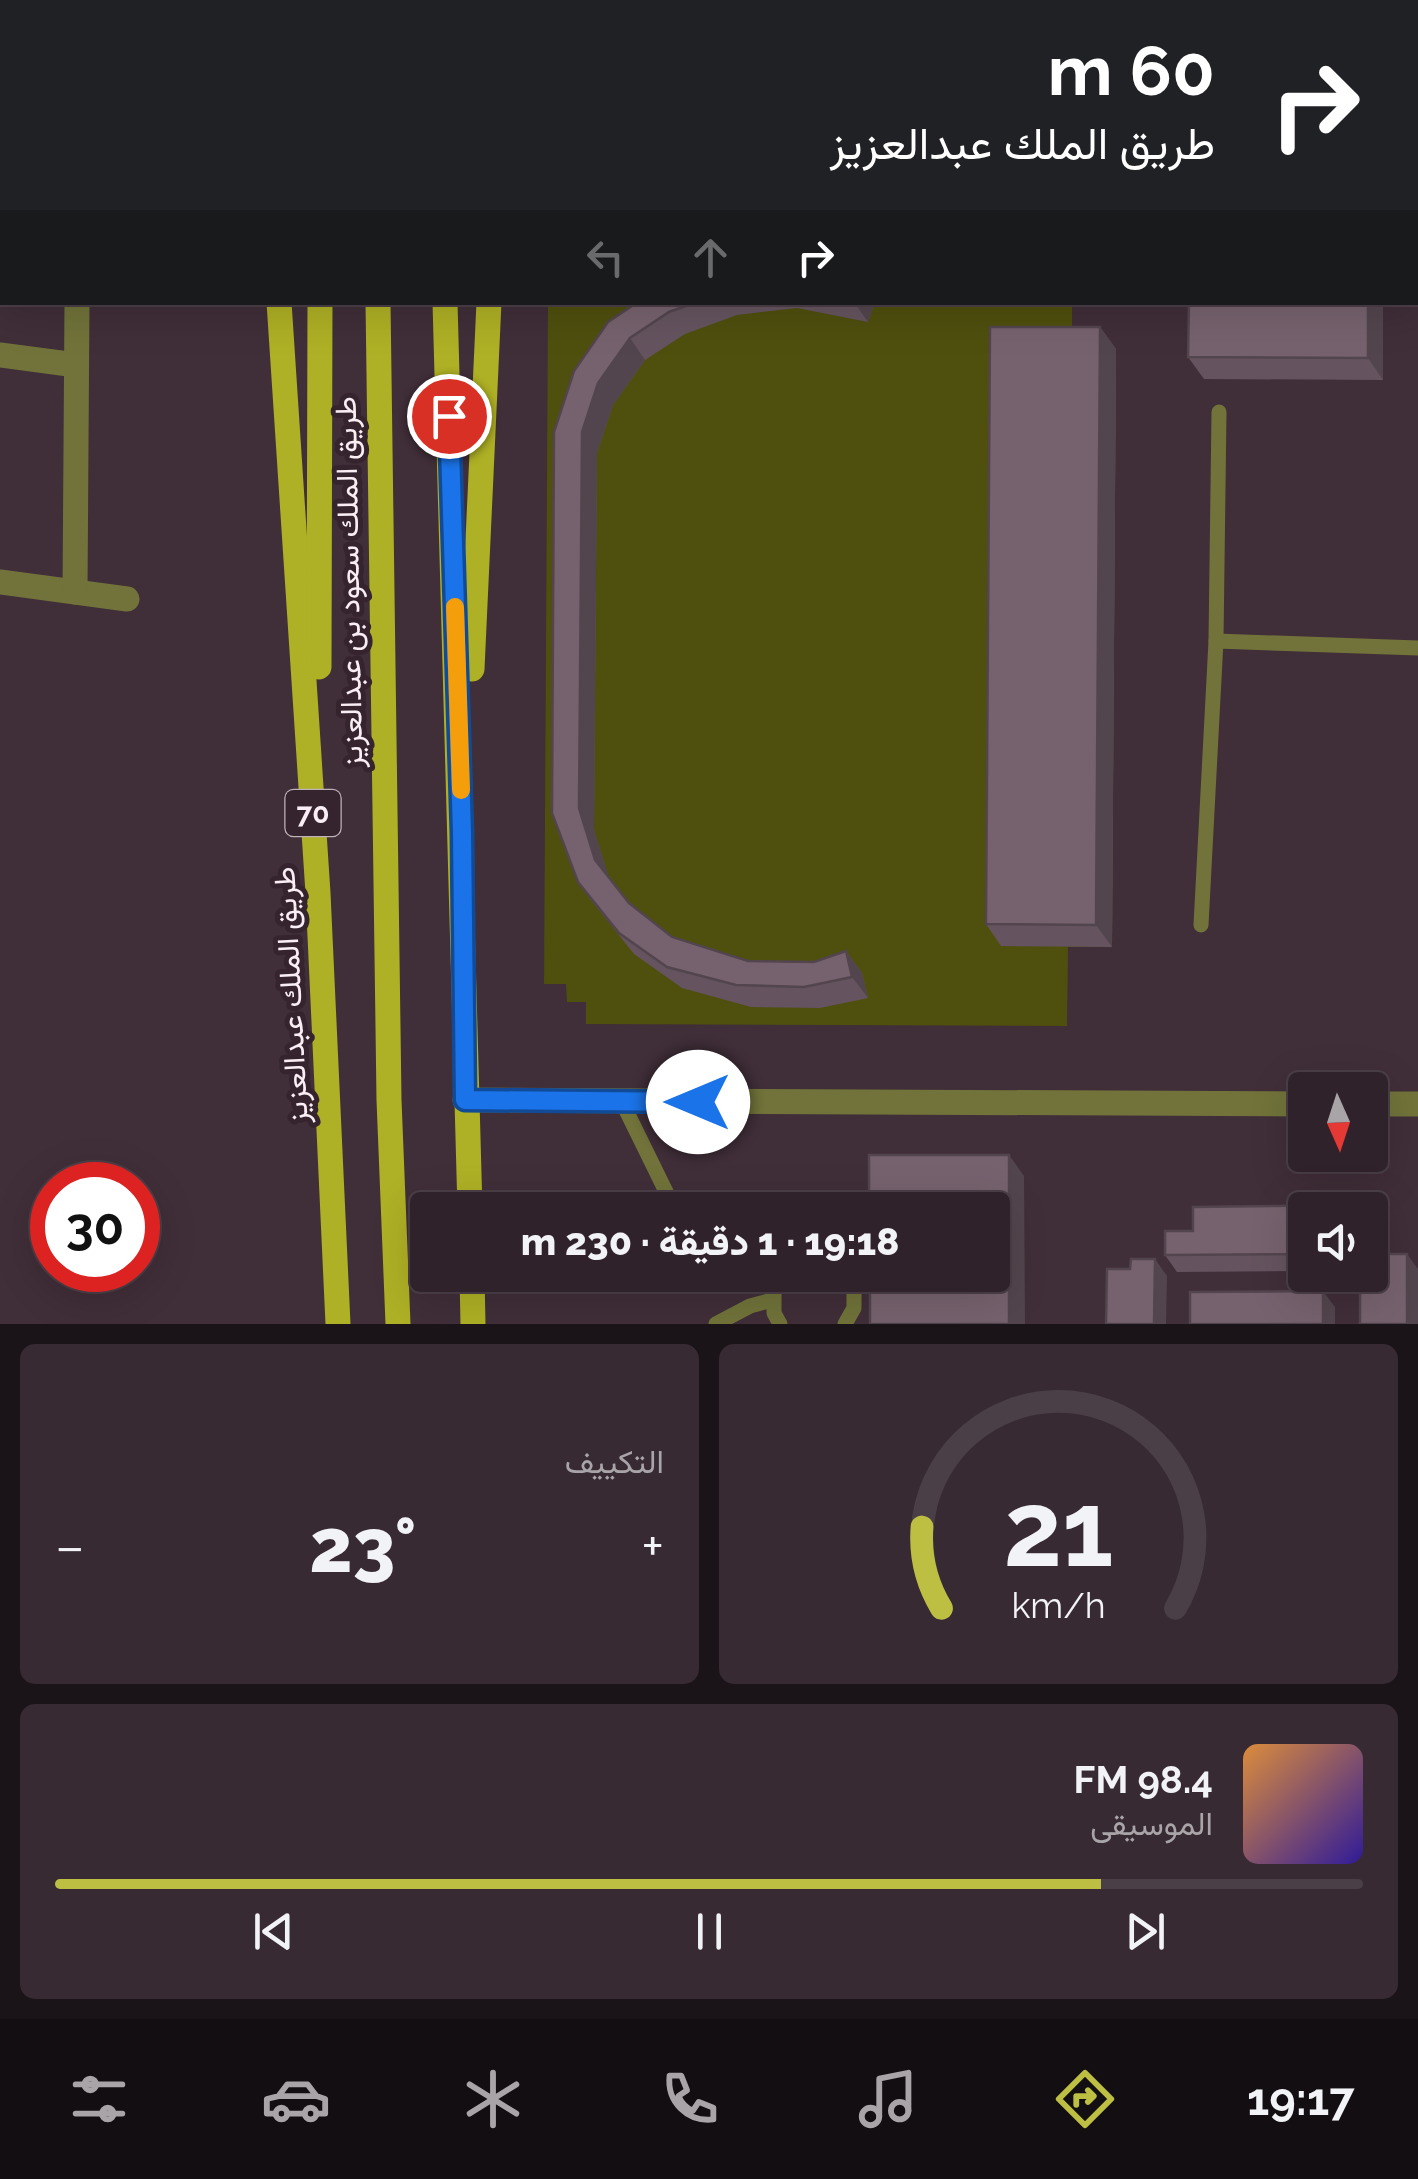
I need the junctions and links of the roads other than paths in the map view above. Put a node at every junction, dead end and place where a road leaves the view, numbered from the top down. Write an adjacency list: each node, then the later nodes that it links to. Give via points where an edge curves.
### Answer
1 (76, 305): 8 (street)
2 (280, 305): 16 (main road, طريق الملك عبدالعزيز / 70)
3 (320, 305): 16 (main road, طريق الملك سعود بن عبدالعزيز)
4 (378, 305): 30 (main road, طريق الملك سعود بن عبدالعزيز)
5 (445, 305): 15 (main road)
6 (489, 305): 15 (main road)
7 (0, 354): 8 (street)
8 (76, 364): 11 (street)
9 (1219, 412): 13 (lane)
10 (0, 582): 11 (street)
11 (74, 592): 12 (street)
12 (127, 599)
13 (1216, 642): 14 (lane); 17 (lane)
14 (1418, 648)
15 (462, 833): 18 (main road)
16 (318, 893): 29 (main road, طريق الملك عبدالعزيز / 70)
17 (1201, 925)
18 (465, 1100): 19 (street); 23 (main road)
19 (622, 1102): 20 (street); 24 (lane)
20 (1288, 1104)
21 (1388, 1104): 22 (street)
22 (1418, 1104)
23 (469, 1192)
24 (667, 1192)
25 (472, 1292): 31 (main road)
26 (773, 1292): 28 (lane)
27 (854, 1292): 34 (lane)
28 (772, 1300): 32 (lane); 33 (lane)
29 (338, 1324)
30 (398, 1324)
31 (473, 1324)
32 (716, 1324)
33 (780, 1324)
34 (846, 1324)

